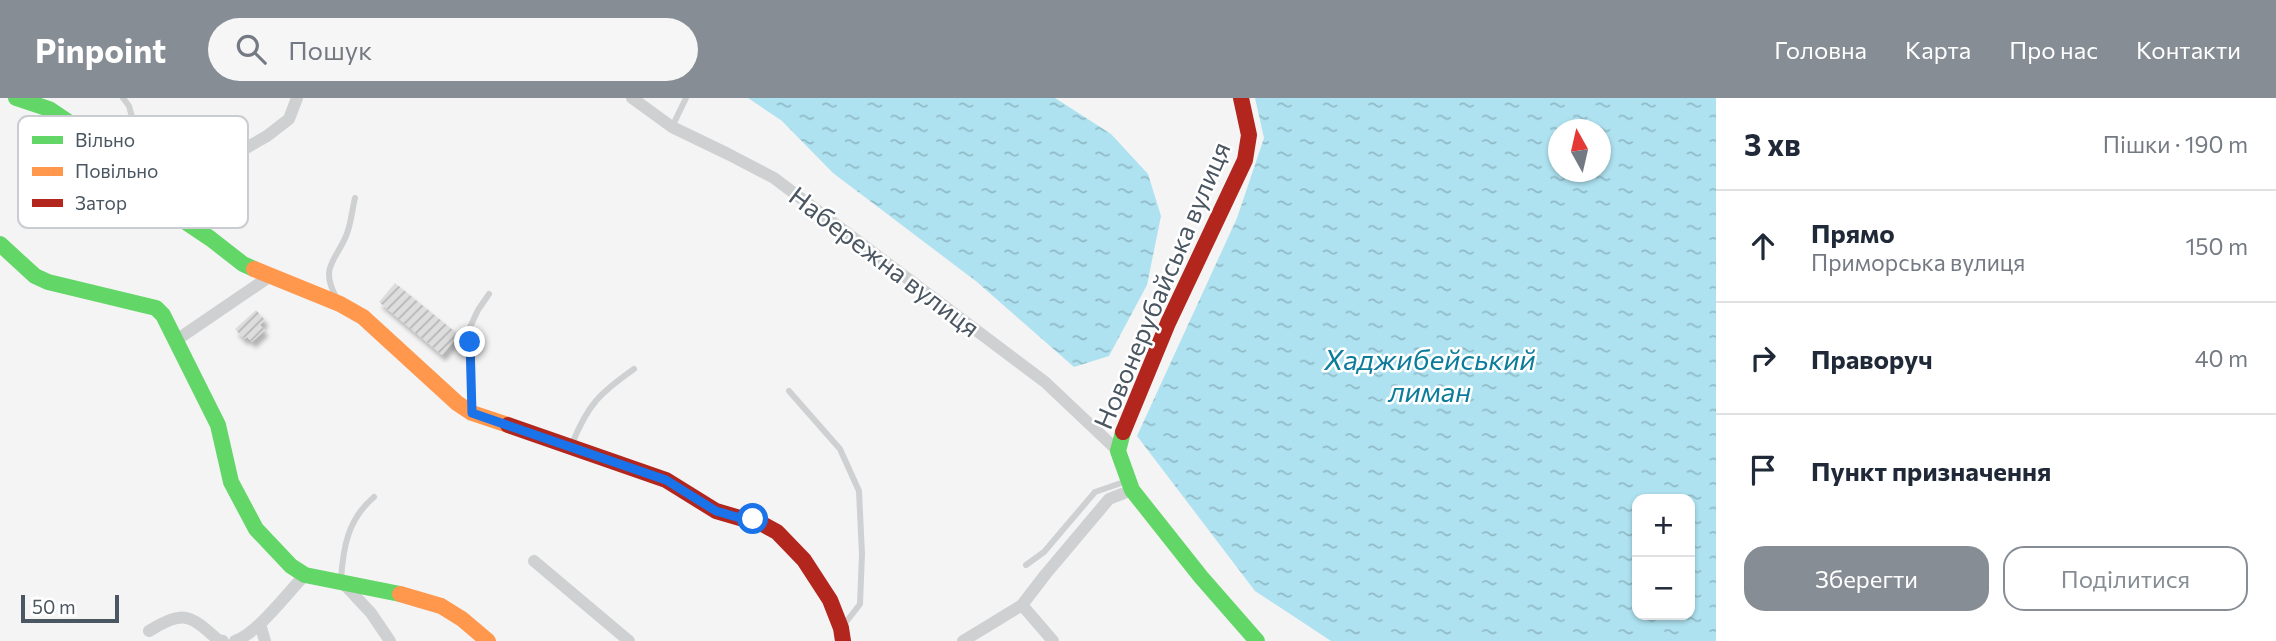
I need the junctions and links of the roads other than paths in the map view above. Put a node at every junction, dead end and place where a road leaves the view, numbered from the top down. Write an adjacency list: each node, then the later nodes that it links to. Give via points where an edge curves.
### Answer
1 (16, 98): 7 (street)
2 (123, 98): 8 (lane)
3 (297, 98): 10 (street, via 289,119)
4 (632, 98): 9 (street, Набережна вулиця)
5 (686, 98): 9 (lane)
6 (1241, 98): 22 (street, Новонерубайська вулиця, via 1249,135 1245,160 1168,323)
7 (59, 116)
8 (131, 116)
9 (672, 127): 22 (street, Набережна вулиця, via 774,178 1045,382)
10 (248, 147)
11 (355, 198): 16 (lane, via 347,234 328,266 330,284)
12 (192, 228): 14 (street)
13 (0, 244): 17 (street, via 34,276 48,282 156,308)
14 (269, 277): 16 (street); 17 (street)
15 (489, 294): 20 (lane, via 470,327)
16 (340, 304): 20 (street, via 363,317)
17 (175, 341): 27 (street, via 218,425 231,482 242,506 256,529)
18 (634, 369): 21 (lane, via 592,404)
19 (789, 391): 32 (lane, via 840,449 859,491 860,604)
20 (472, 413): 21 (street)
21 (570, 448): 32 (street, via 666,480 716,511 753,519 777,532 804,559 830,600)
22 (1118, 451): 23 (street)
23 (1129, 486): 26 (lane, via 1095,492 1044,552); 29 (street, via 1109,499); 41 (street)
24 (374, 497): 28 (lane, via 354,520 346,538)
25 (534, 561): 38 (street)
26 (1026, 565)
27 (304, 575): 28 (street); 30 (street)
28 (341, 580): 36 (street); 37 (street, via 441,606)
29 (1022, 605): 39 (street); 40 (street)
30 (260, 624): 34 (street); 35 (street)
31 (149, 631): 33 (street, via 168,620 189,618)
32 (842, 634)
33 (223, 641)
34 (235, 641)
35 (265, 641)
36 (390, 641)
37 (488, 641)
38 (629, 641)
39 (963, 641)
40 (1053, 641)
41 (1257, 641)

